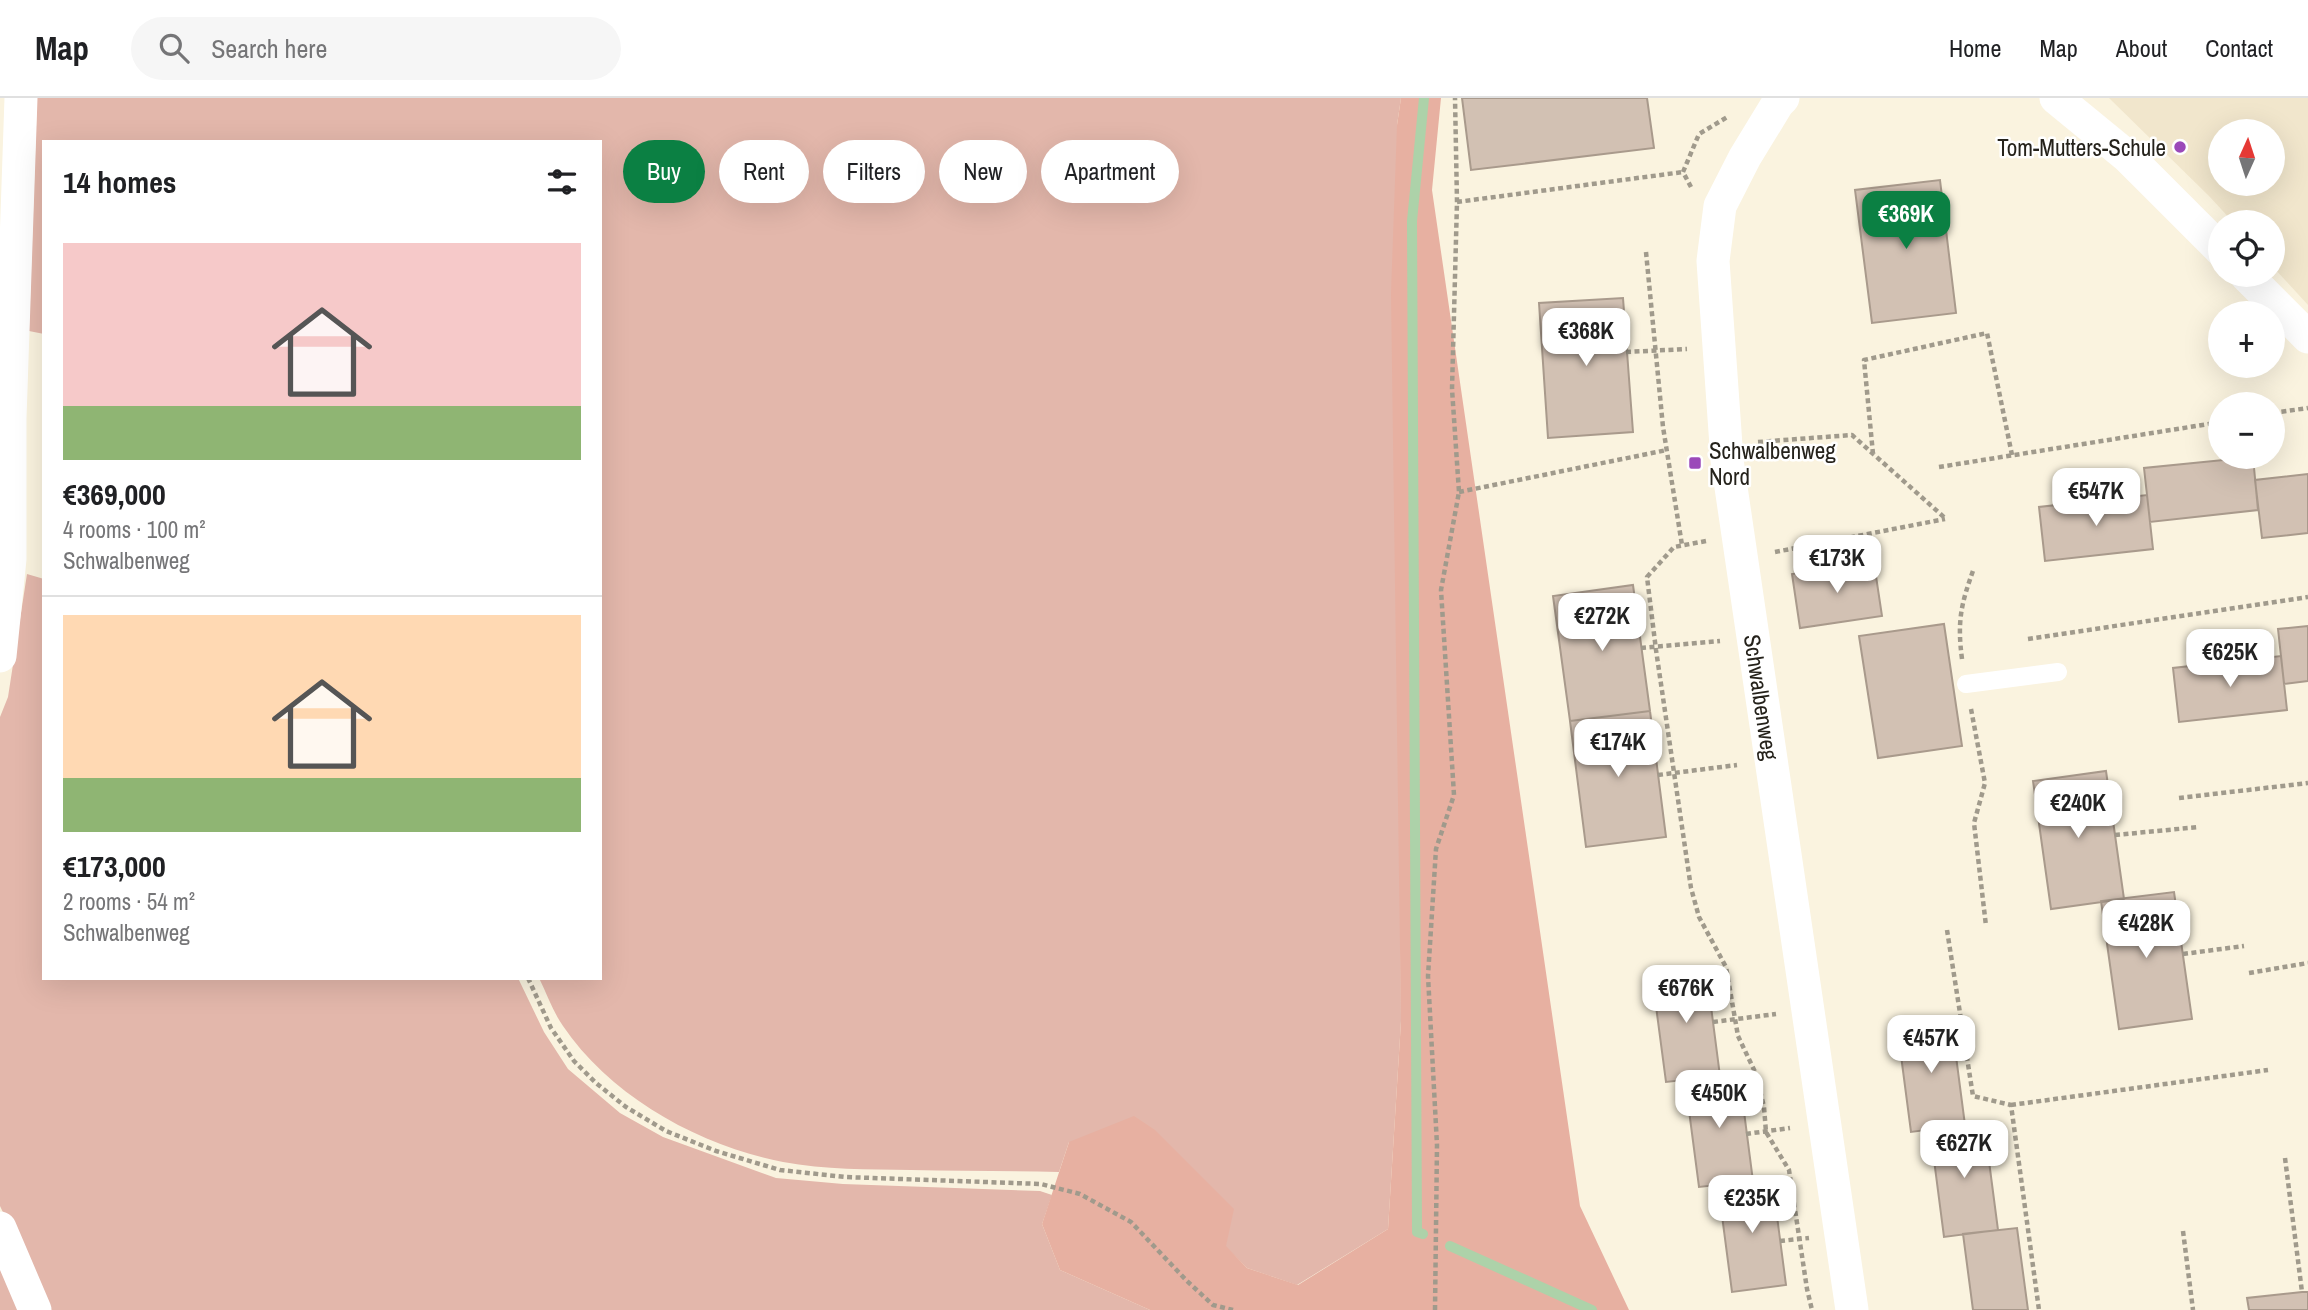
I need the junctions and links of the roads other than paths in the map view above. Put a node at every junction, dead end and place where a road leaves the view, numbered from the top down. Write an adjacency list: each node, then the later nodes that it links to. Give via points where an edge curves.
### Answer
1 (20, 98): 7 (street, via 10,558)
2 (1783, 98): 12 (street, Schwalbenweg, via 1720,206 1713,261 1726,445)
3 (2056, 98): 4 (street, via 2128,157)
4 (2208, 237)
5 (2258, 287): 6 (street)
6 (2308, 337)
7 (0, 656)
8 (2058, 672): 9 (lane)
9 (1966, 684)
10 (0, 1228): 11 (street)
11 (35, 1310)
12 (1852, 1310)

